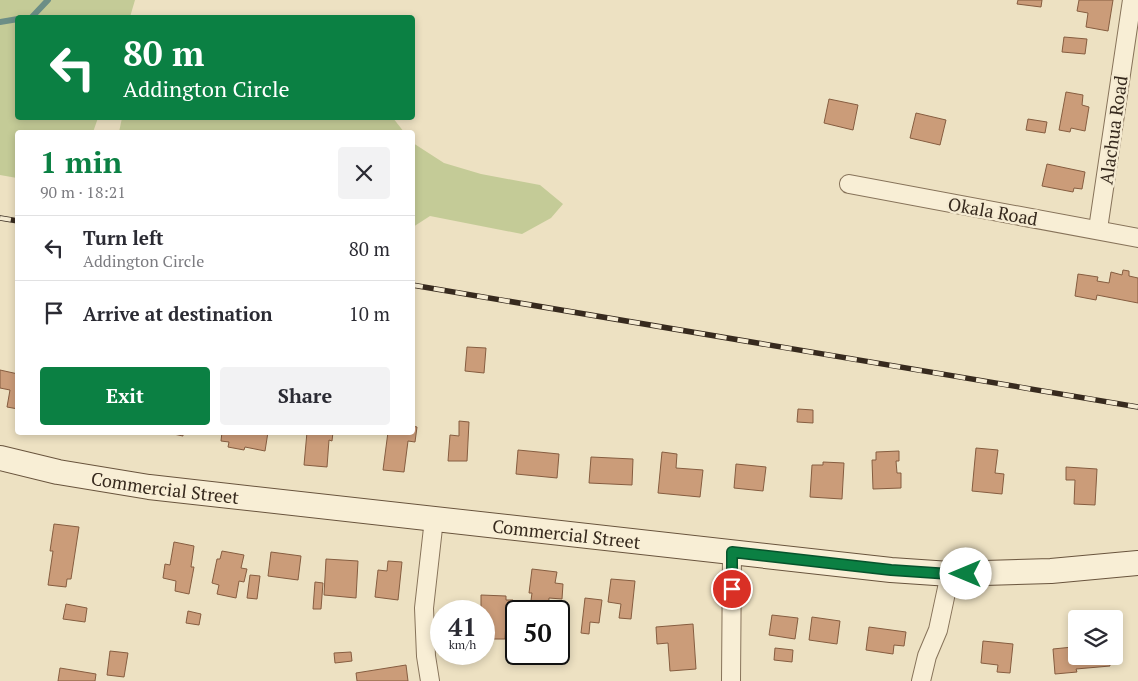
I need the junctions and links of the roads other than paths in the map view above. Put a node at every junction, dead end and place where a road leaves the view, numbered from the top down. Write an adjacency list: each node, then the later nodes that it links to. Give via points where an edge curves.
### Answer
1 (1132, 0): 3 (street, Alachua Road)
2 (849, 184): 3 (street, Okala Road)
3 (1098, 229): 4 (street, Okala Road)
4 (1138, 238)
5 (0, 458): 6 (main road, Commercial Street, via 58,472 148,487)
6 (434, 519): 7 (main road, Commercial Street); 10 (street, via 424,608)
7 (732, 552): 9 (main road, Commercial Street); 11 (street)
8 (1138, 563): 9 (main road, Commercial Street, via 1051,571)
9 (950, 574): 12 (street, via 938,630 926,656)
10 (430, 681)
11 (731, 681)
12 (921, 681)

